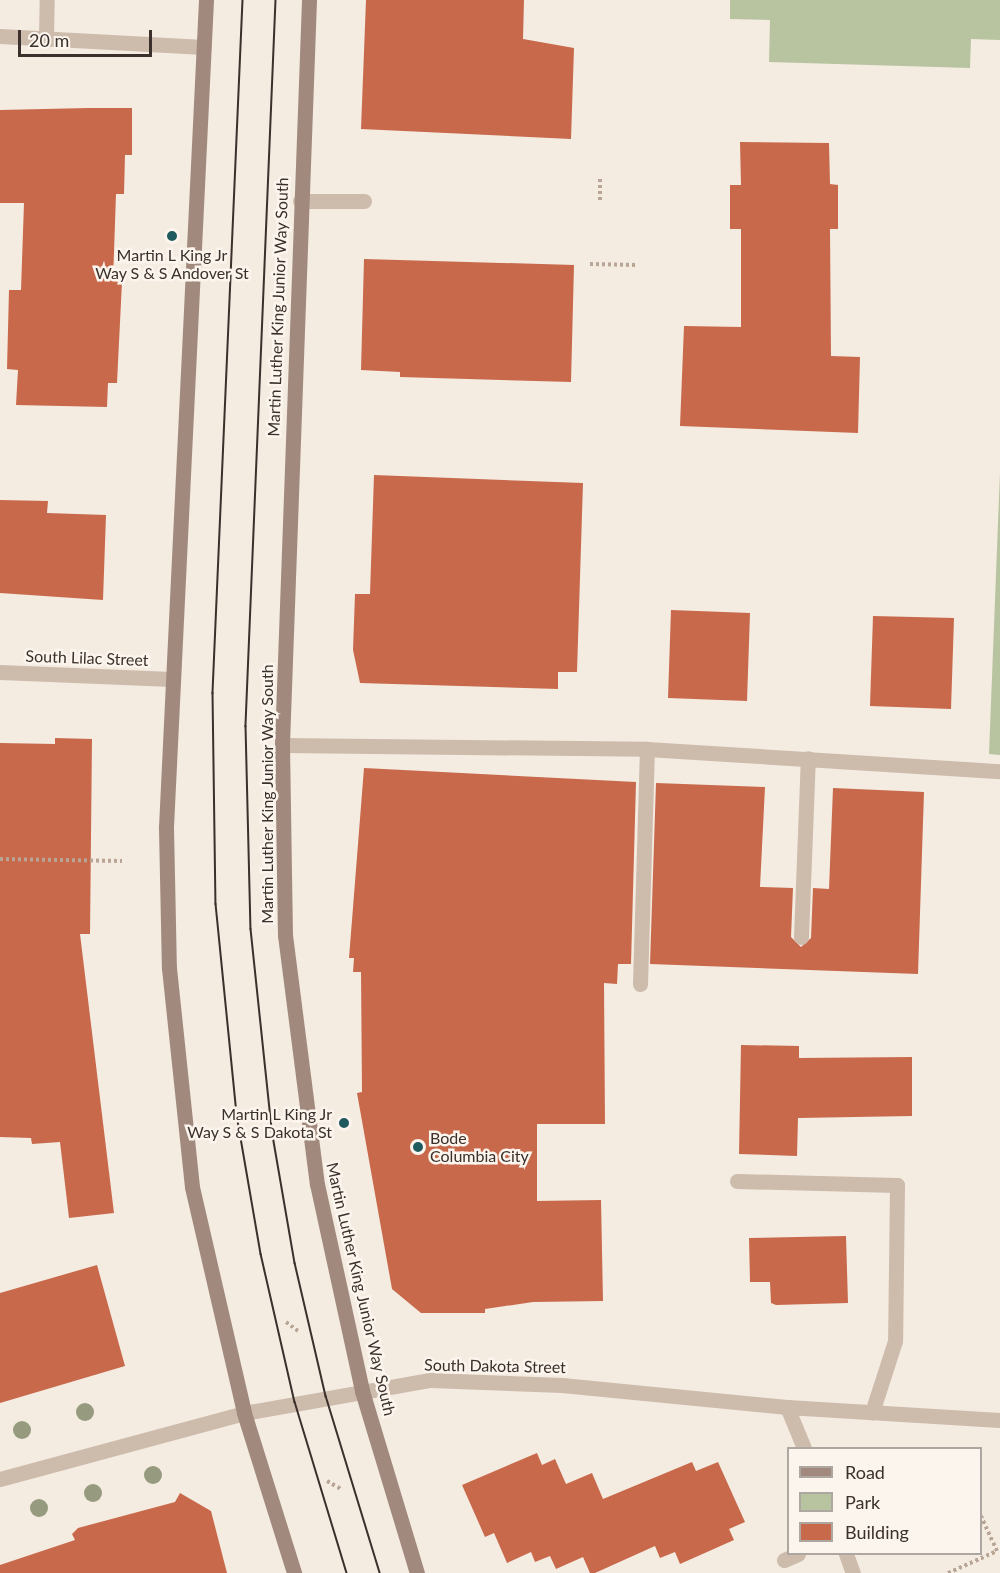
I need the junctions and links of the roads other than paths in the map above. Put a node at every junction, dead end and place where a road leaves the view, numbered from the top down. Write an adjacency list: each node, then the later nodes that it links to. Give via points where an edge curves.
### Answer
1 (47, 0): 5 (street)
2 (206, 0): 6 (main road)
3 (309, 0): 7 (main road, Martin Luther King Junior Way South)
4 (0, 36): 5 (street)
5 (46, 39): 6 (street)
6 (204, 47): 10 (main road)
7 (300, 201): 8 (street); 11 (main road, Martin Luther King Junior Way South)
8 (364, 201)
9 (0, 672): 10 (street, South Lilac Street)
10 (172, 679): 21 (main road, via 166,828 169,968 192,1188)
11 (282, 745): 12 (street); 18 (main road, Martin Luther King Junior Way South, via 285,935 293,1025 317,1184)
12 (647, 749): 13 (street); 16 (street)
13 (808, 758): 14 (street); 15 (street)
14 (1000, 771)
15 (801, 937)
16 (640, 984)
17 (737, 1181): 20 (street, via 897,1185 895,1341)
18 (362, 1390): 19 (street, South Dakota Street, via 430,1380 550,1384); 21 (street, South Dakota Street); 27 (main road, Martin Luther King Junior Way South)
19 (787, 1407): 20 (street, South Dakota Street); 23 (street)
20 (872, 1412): 22 (street, South Dakota Street)
21 (244, 1413): 24 (street, South Dakota Street); 26 (main road)
22 (1000, 1420)
23 (803, 1447)
24 (0, 1479)
25 (846, 1555): 28 (street)
26 (294, 1573)
27 (417, 1573)
28 (853, 1573)

